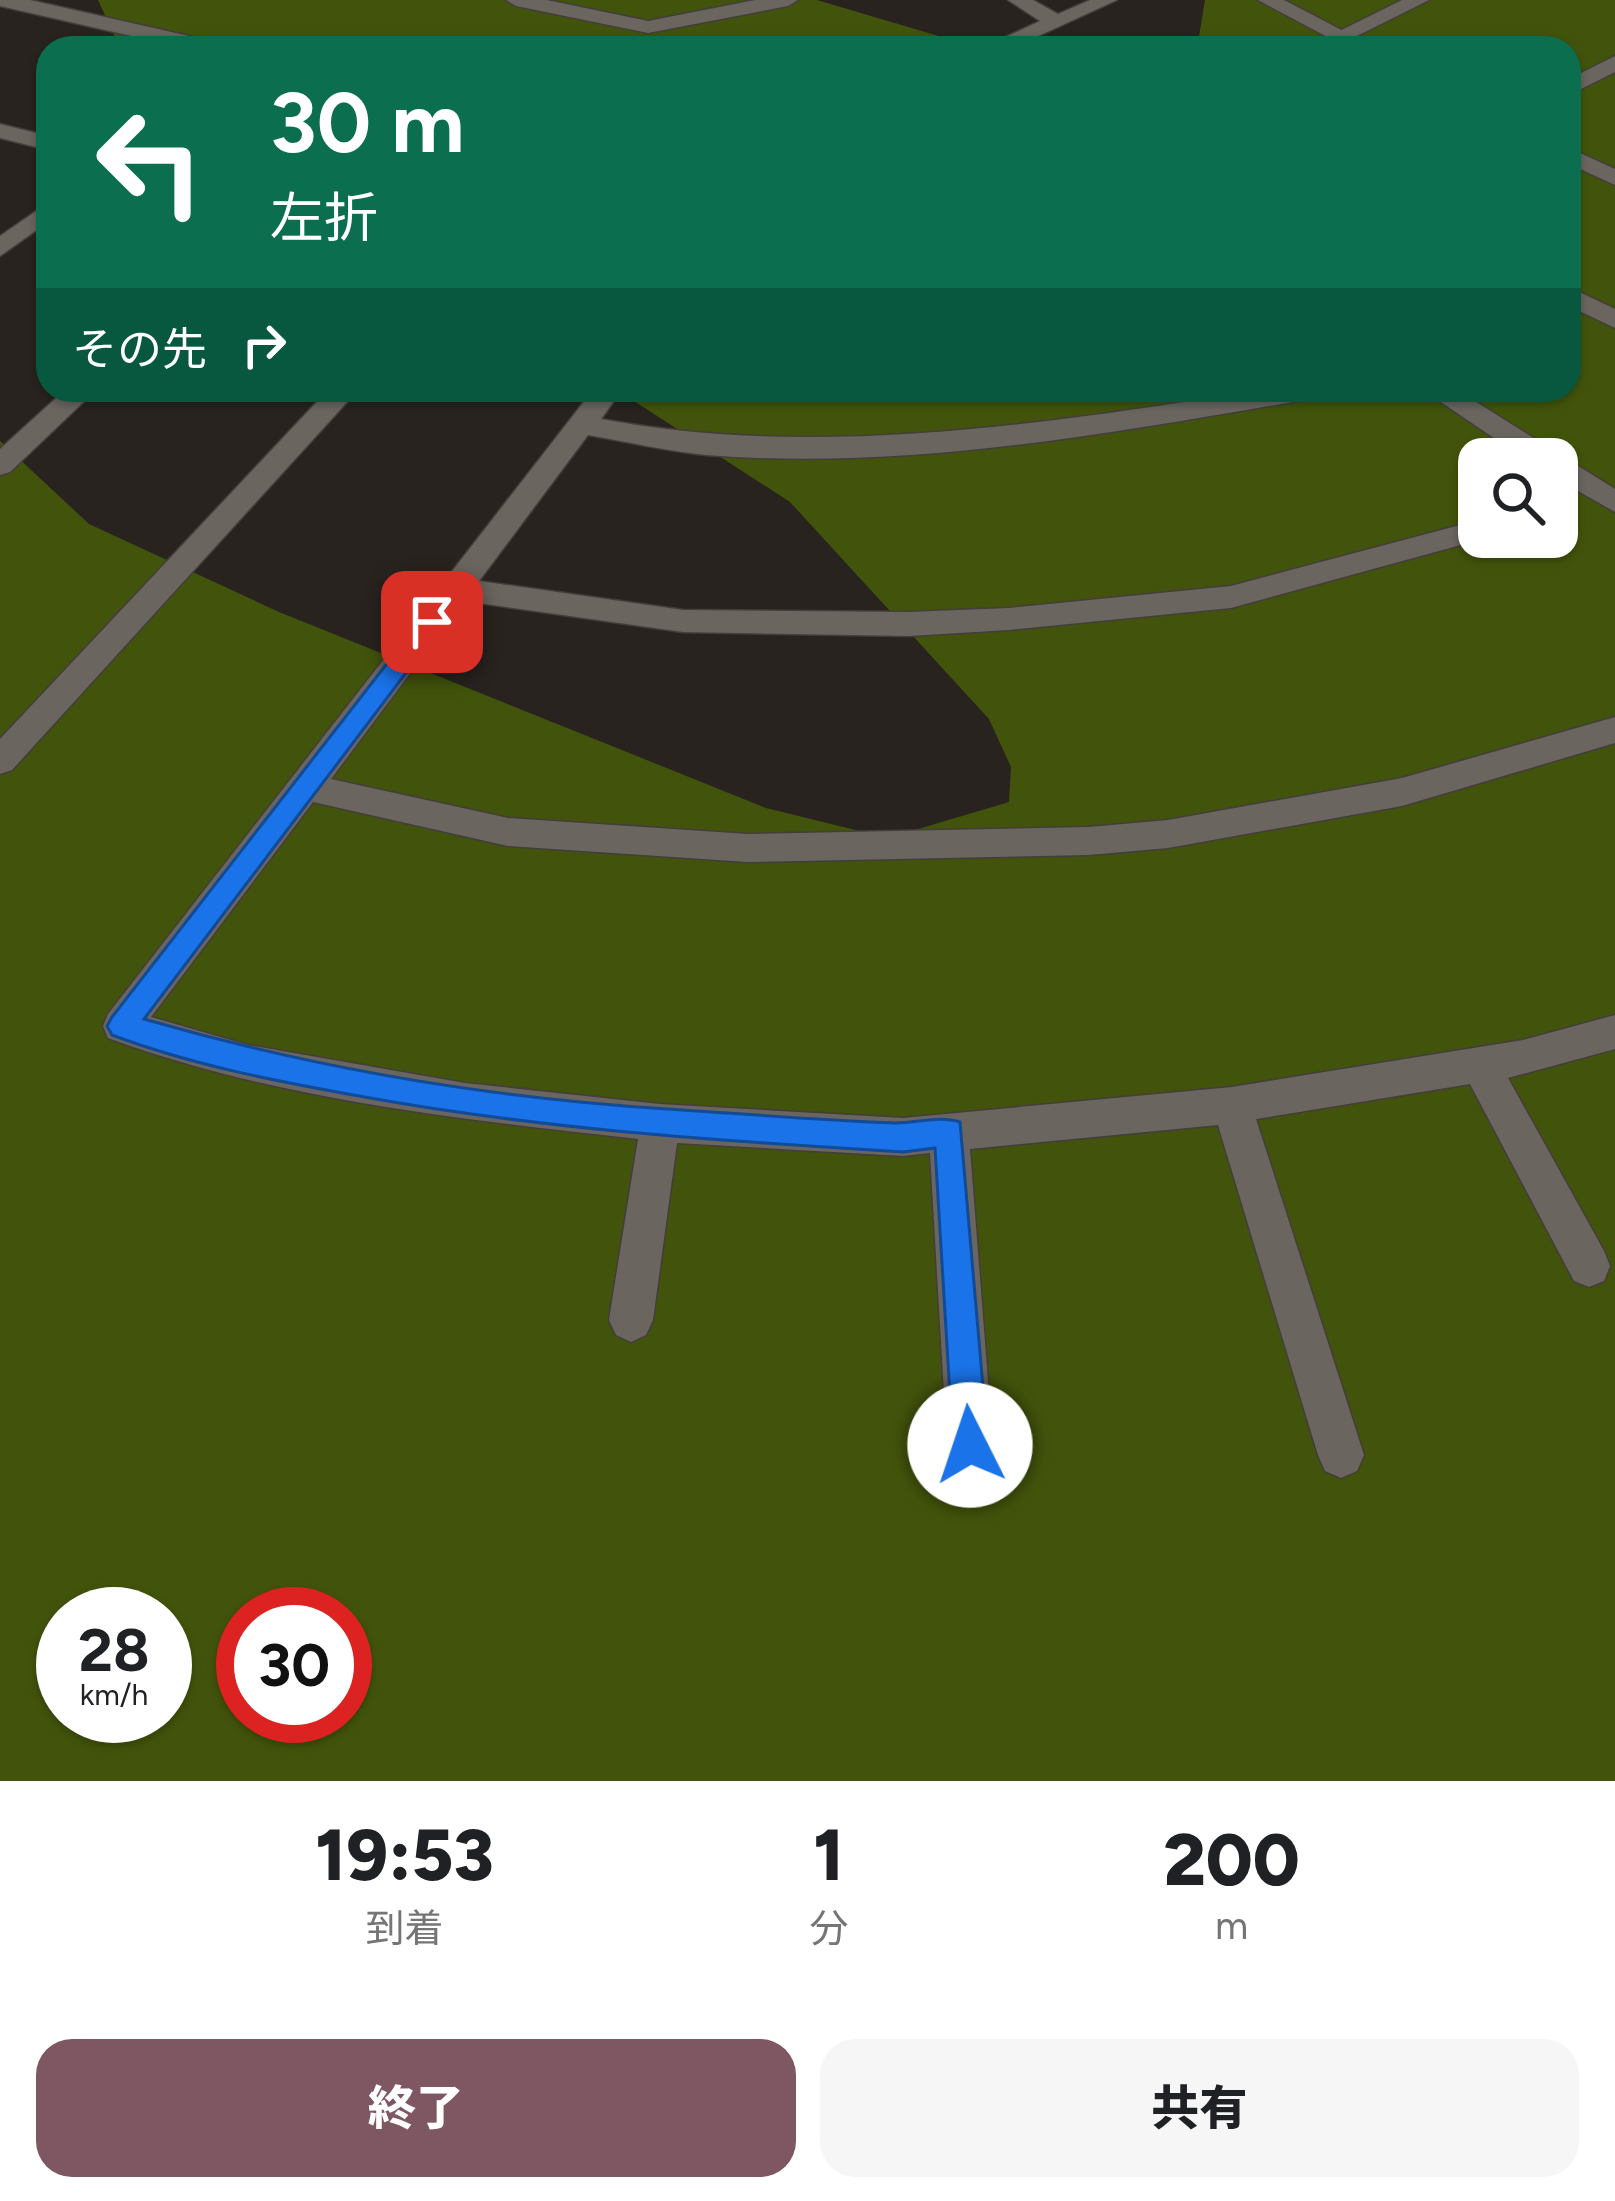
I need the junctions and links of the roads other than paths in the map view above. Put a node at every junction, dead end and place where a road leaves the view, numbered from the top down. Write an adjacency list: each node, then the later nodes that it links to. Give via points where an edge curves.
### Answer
1 (2, 0): 10 (street)
2 (516, 0): 11 (street)
3 (651, 0): 12 (street)
4 (788, 0): 13 (street)
5 (1018, 0): 9 (street)
6 (1107, 0): 9 (street)
7 (1268, 0): 15 (street)
8 (1419, 0): 15 (street)
9 (1057, 22): 14 (street)
10 (160, 36)
11 (637, 36)
12 (644, 36)
13 (652, 36)
14 (1023, 36)
15 (1341, 36)
16 (1615, 63): 17 (street)
17 (1581, 81)
18 (0, 131): 19 (street)
19 (36, 140)
20 (1581, 160): 21 (street)
21 (1615, 178)
22 (36, 220): 23 (street)
23 (0, 248)
24 (1581, 302): 25 (street)
25 (1615, 320)
26 (69, 402): 33 (street)
27 (333, 402): 39 (street)
28 (599, 402): 31 (street)
29 (1241, 402): 31 (street, via 1115,424 847,447 713,446)
30 (1456, 402): 32 (street)
31 (582, 424): 37 (street)
32 (1513, 438)
33 (0, 465)
34 (1578, 479): 35 (street)
35 (1605, 495)
36 (1458, 536): 37 (street, via 1231,597 989,620 683,621)
37 (457, 589): 40 (street)
38 (1615, 730): 40 (street, via 1402,792 1089,841 748,848 508,832)
39 (0, 761)
40 (307, 787): 44 (street, via 122,1026 248,1063 465,1101)
41 (1615, 1032): 42 (street)
42 (1480, 1065): 43 (street); 46 (street)
43 (1232, 1105): 45 (street); 49 (street)
44 (660, 1123): 45 (street, via 903,1137); 47 (street)
45 (949, 1132): 48 (street)
46 (1589, 1266)
47 (631, 1320)
48 (970, 1445)
49 (1341, 1455)

